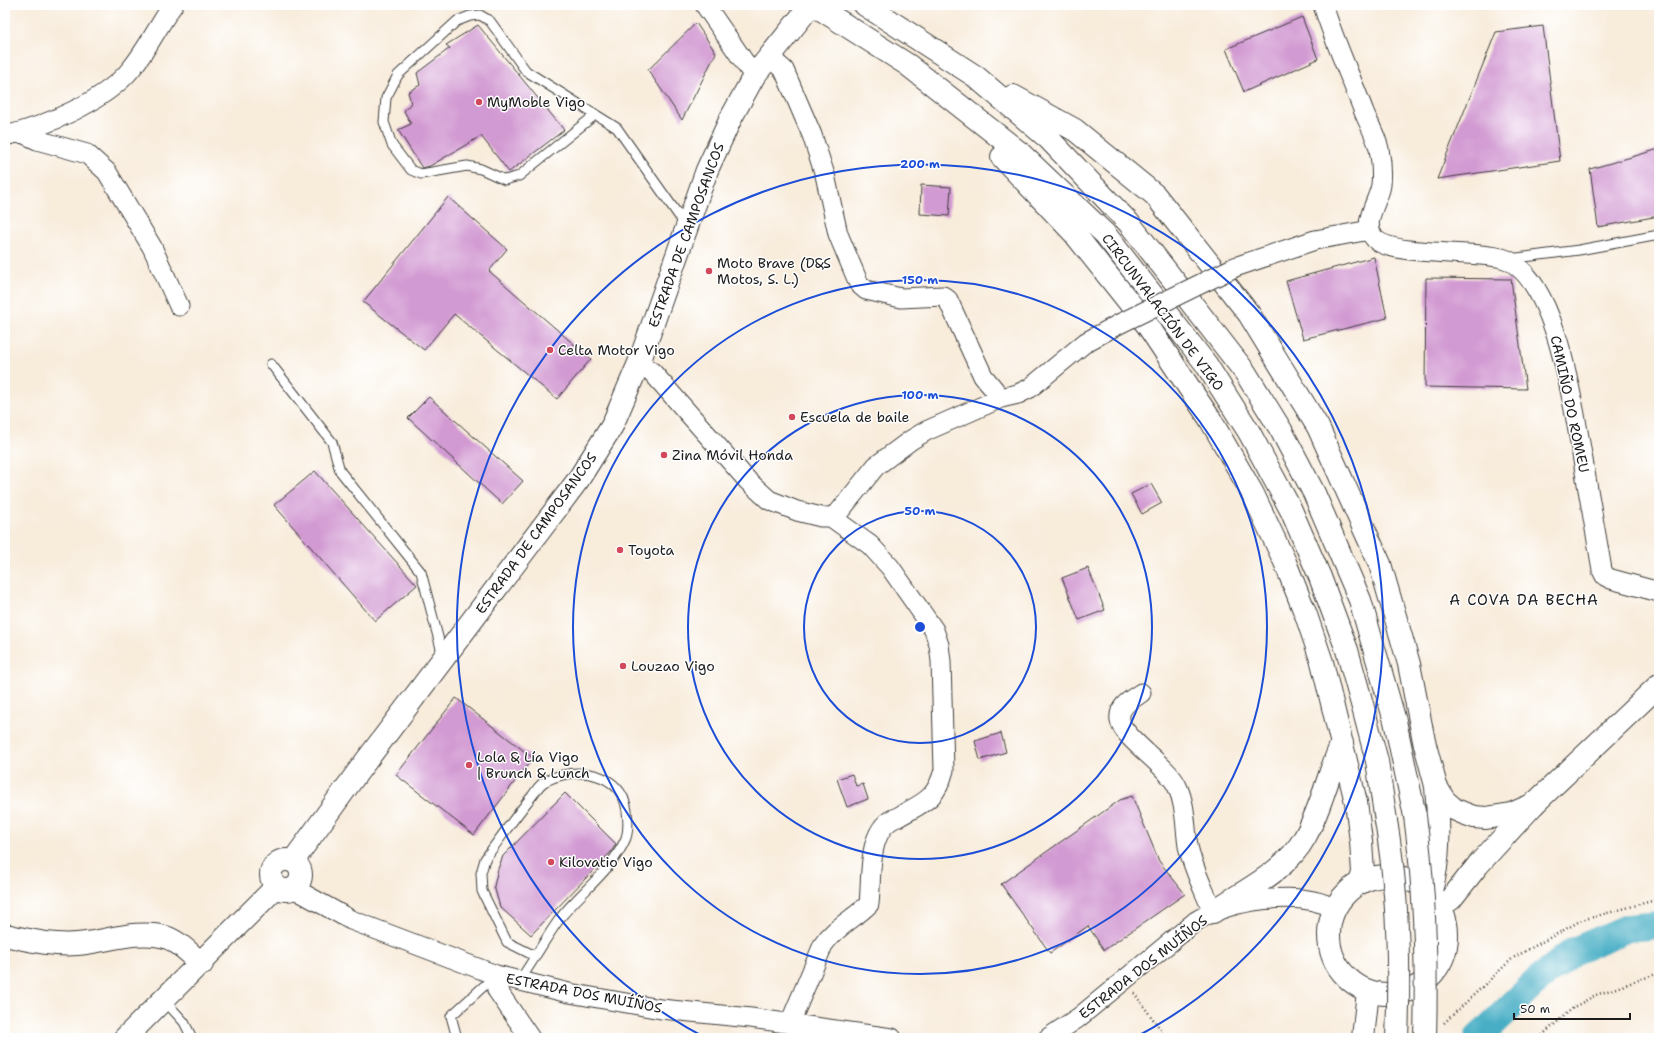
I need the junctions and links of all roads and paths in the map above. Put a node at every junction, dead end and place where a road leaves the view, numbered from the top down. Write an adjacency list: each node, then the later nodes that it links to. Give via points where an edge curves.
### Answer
1 (173, 5): 12 (street, via 138,60 114,86 82,106)
2 (705, 5): 9 (street)
3 (811, 5): 7 (main road, ESTRADA DE CAMPOSANCOS)
4 (814, 5): 8 (main road, CIRCUNVALACIÓN DE VIGO)
5 (865, 5): 10 (main road, CIRCUNVALACIÓN DE VIGO)
6 (1323, 5): 14 (street, via 1379,149 1381,185 1369,219)
7 (769, 57): 9 (main road, ESTRADA DE CAMPOSANCOS); 20 (street, via 784,70 812,134 825,175 838,234 858,284 866,290 901,298 943,296 948,300 983,376)
8 (908, 65): 26 (main road, via 920,86 1007,161 1074,233 1148,326 1210,419 1253,494 1285,562 1322,662); 54 (main road, CIRCUNVALACIÓN DE VIGO, bridge, via 1020,154 1105,234 1206,364 1249,432 1291,510 1320,577 1347,650 1377,762 1392,856 1396,908 1399,1000)
9 (754, 76): 13 (main road, ESTRADA DE CAMPOSANCOS, via 725,131)
10 (975, 76): 27 (main road, via 1075,130 1155,195 1249,314 1318,427 1380,564 1409,664); 55 (main road, CIRCUNVALACIÓN DE VIGO, bridge, via 1048,138 1129,223 1245,372 1281,430 1314,493 1360,600 1395,721 1415,816 1424,913)
11 (596, 115): 11 (lane, via 526,71 490,21 480,14 458,22 398,75 386,98 384,122 392,145 411,170 421,174 467,166 481,169 505,180 519,176); 13 (lane, via 617,128)
12 (13, 134): 17 (street, via 88,154 107,172 152,247)
13 (686, 227): 18 (main road, ESTRADA DE CAMPOSANCOS)
14 (1370, 230): 16 (street, CAMIÑO DO ROMEU, via 1375,239 1402,249); 20 (street, bridge, via 1315,240 1235,268 1086,342 1030,388)
15 (1659, 235): 16 (lane, via 1580,250)
16 (1505, 260): 22 (street, CAMIÑO DO ROMEU, via 1518,265 1526,275 1547,309 1558,340 1573,402 1602,570 1605,576 1611,579)
17 (179, 306)
18 (639, 363): 21 (street, via 652,372 748,481 769,500 797,511); 23 (main road, ESTRADA DE CAMPOSANCOS, via 612,426 578,480)
19 (271, 364): 23 (lane, via 332,442 340,471 421,572)
20 (1001, 398): 21 (street, via 911,440 876,466 838,512)
21 (830, 517): 45 (street, via 870,545 890,567 934,630 941,661 944,770 934,795 892,818 882,829 873,848 869,904 830,934)
22 (1659, 592)
23 (443, 658): 30 (main road, ESTRADA DE CAMPOSANCOS, via 293,861 301,872 300,882)
24 (1659, 685): 28 (main road)
25 (1141, 693): 34 (street, via 1120,710 1120,721 1140,747 1166,769 1177,787 1194,867)
26 (1342, 743): 29 (main road, via 1356,802 1363,873); 34 (main road, via 1316,814 1304,838 1287,859 1268,875)
27 (1436, 786): 28 (main road, via 1444,800 1454,809 1474,817 1500,817); 32 (main road, via 1438,857)
28 (1534, 804): 32 (main road, via 1478,865 1451,899)
29 (1360, 883): 32 (main road, via 1372,879 1397,878 1409,881); 33 (main road, via 1346,894)
30 (285, 888): 37 (main road, ESTRADA DE CAMPOSANCOS); 39 (street, ESTRADA DOS MUÍÑOS, via 351,920)
31 (1659, 899): 44 (path, via 1582,920 1513,958)
32 (1434, 901): 42 (main road, via 1445,925 1446,945 1432,973 1418,986 1406,991 1394,994)
33 (1335, 909): 34 (street, ESTRADA DOS MUÍÑOS, via 1308,900 1287,899 1256,901); 42 (main road, via 1329,933 1333,957 1347,978)
34 (1213, 912): 41 (street, ESTRADA DOS MUÍÑOS, via 1196,921)
35 (5, 936): 37 (main road, via 51,944 78,944 142,934 165,937)
36 (535, 956): 36 (lane, via 561,917 610,864 626,837 629,821 626,804 620,790 600,776 579,772 544,781 485,859 481,873 482,891 507,942); 40 (lane)
37 (202, 964): 43 (main road, ESTRADA DE CAMPOSANCOS)
38 (1659, 973): 56 (path, via 1603,992 1574,1007)
39 (496, 975): 40 (street, ESTRADA DOS MUÍÑOS); 48 (lane, via 451,1016); 49 (street, via 497,990)
40 (520, 980): 45 (street, ESTRADA DOS MUÍÑOS, via 569,993 661,1009)
41 (1124, 980): 51 (street, ESTRADA DOS MUÍÑOS, via 1078,1018); 52 (path, via 1161,1030)
42 (1368, 991): 53 (main road)
43 (164, 1000): 46 (main road, ESTRADA DE CAMPOSANCOS); 47 (lane, via 184,1022)
44 (1452, 1016)
45 (790, 1023): 50 (street, ESTRADA DOS MUÍÑOS)
46 (125, 1038)
47 (192, 1038)
48 (456, 1038)
49 (530, 1038)
50 (892, 1038)
51 (1048, 1038)
52 (1164, 1038)
53 (1363, 1038)
54 (1397, 1038)
55 (1425, 1038)
56 (1538, 1038)

